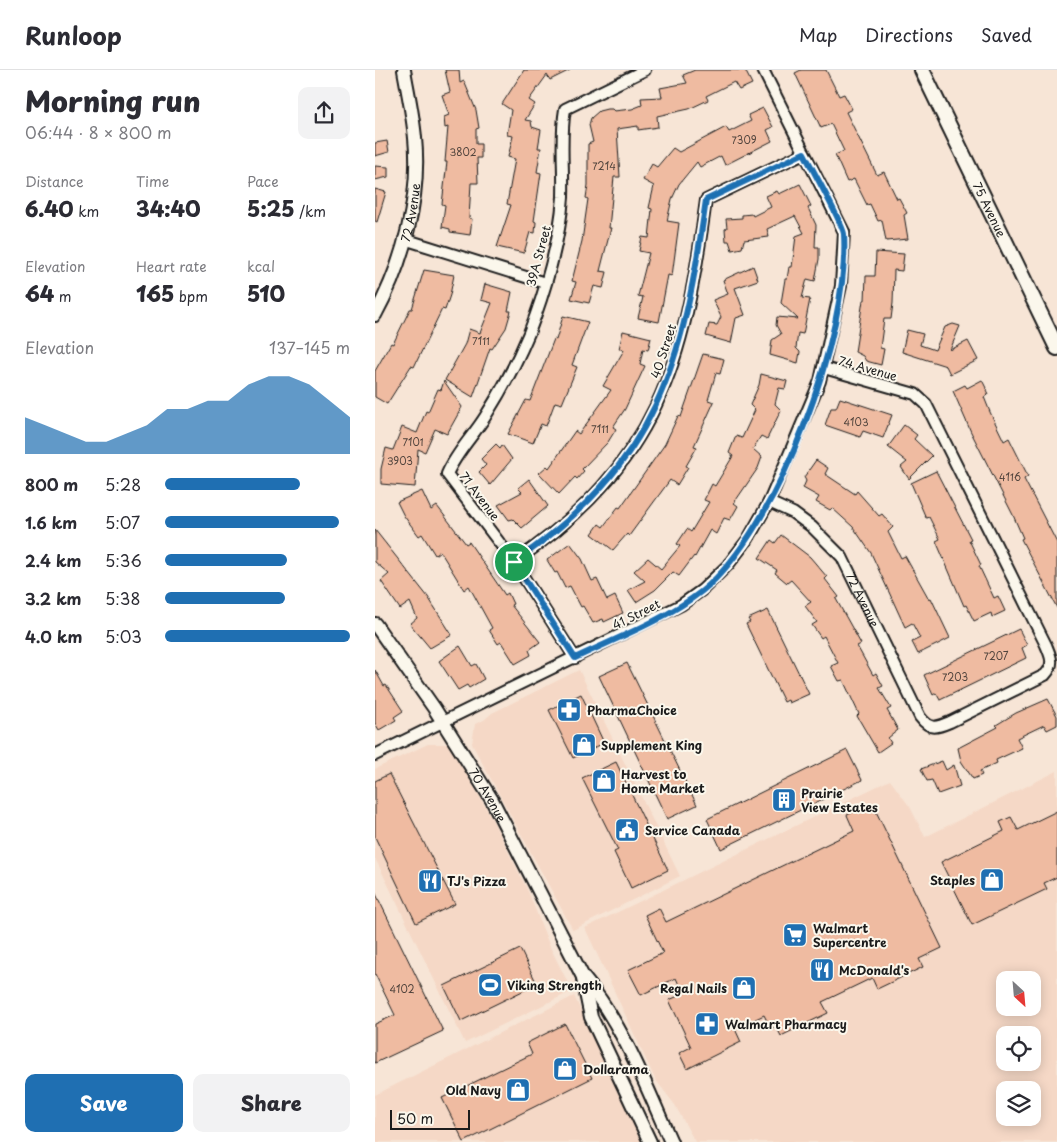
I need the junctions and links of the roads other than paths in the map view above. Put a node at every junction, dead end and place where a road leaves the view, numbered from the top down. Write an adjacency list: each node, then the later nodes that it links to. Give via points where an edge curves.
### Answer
1 (404, 70): 6 (street, 72 Avenue, via 415,138 416,170 413,206)
2 (645, 70): 7 (street, 39A Street, via 565,109 561,218)
3 (763, 70): 5 (street, 74 Avenue)
4 (922, 70): 9 (main road, 75 Avenue)
5 (804, 153): 10 (street, 74 Avenue, via 844,232 841,286); 13 (street, 40 Street, via 706,200 684,330 657,407 633,449 605,486 571,519)
6 (404, 240): 7 (street, 72 Avenue); 8 (street, via 384,299)
7 (545, 283): 11 (street, 39A Street, via 511,373)
8 (375, 315)
9 (1057, 348)
10 (824, 368): 12 (street, 41 Street, via 806,419); 17 (street, 74 Avenue, via 915,394 926,404 1052,660 1045,675 950,722 935,728)
11 (447, 474): 13 (street, 71 Avenue)
12 (769, 502): 15 (street, 41 Street, via 748,539 728,565 702,590 681,605); 17 (street, 72 Avenue, via 813,527 843,556)
13 (514, 562): 15 (street, 71 Avenue)
14 (375, 624): 16 (street, 70 Avenue)
15 (575, 658): 16 (street, 41 Street)
16 (443, 721): 18 (street, 41 Street); 19 (street, 70 Avenue, via 510,832)
17 (926, 724)
18 (375, 755)
19 (583, 977): 20 (street, 70 Avenue, via 591,1017); 21 (street, 70 Avenue, via 613,1019)
20 (650, 1142)
21 (671, 1142)

